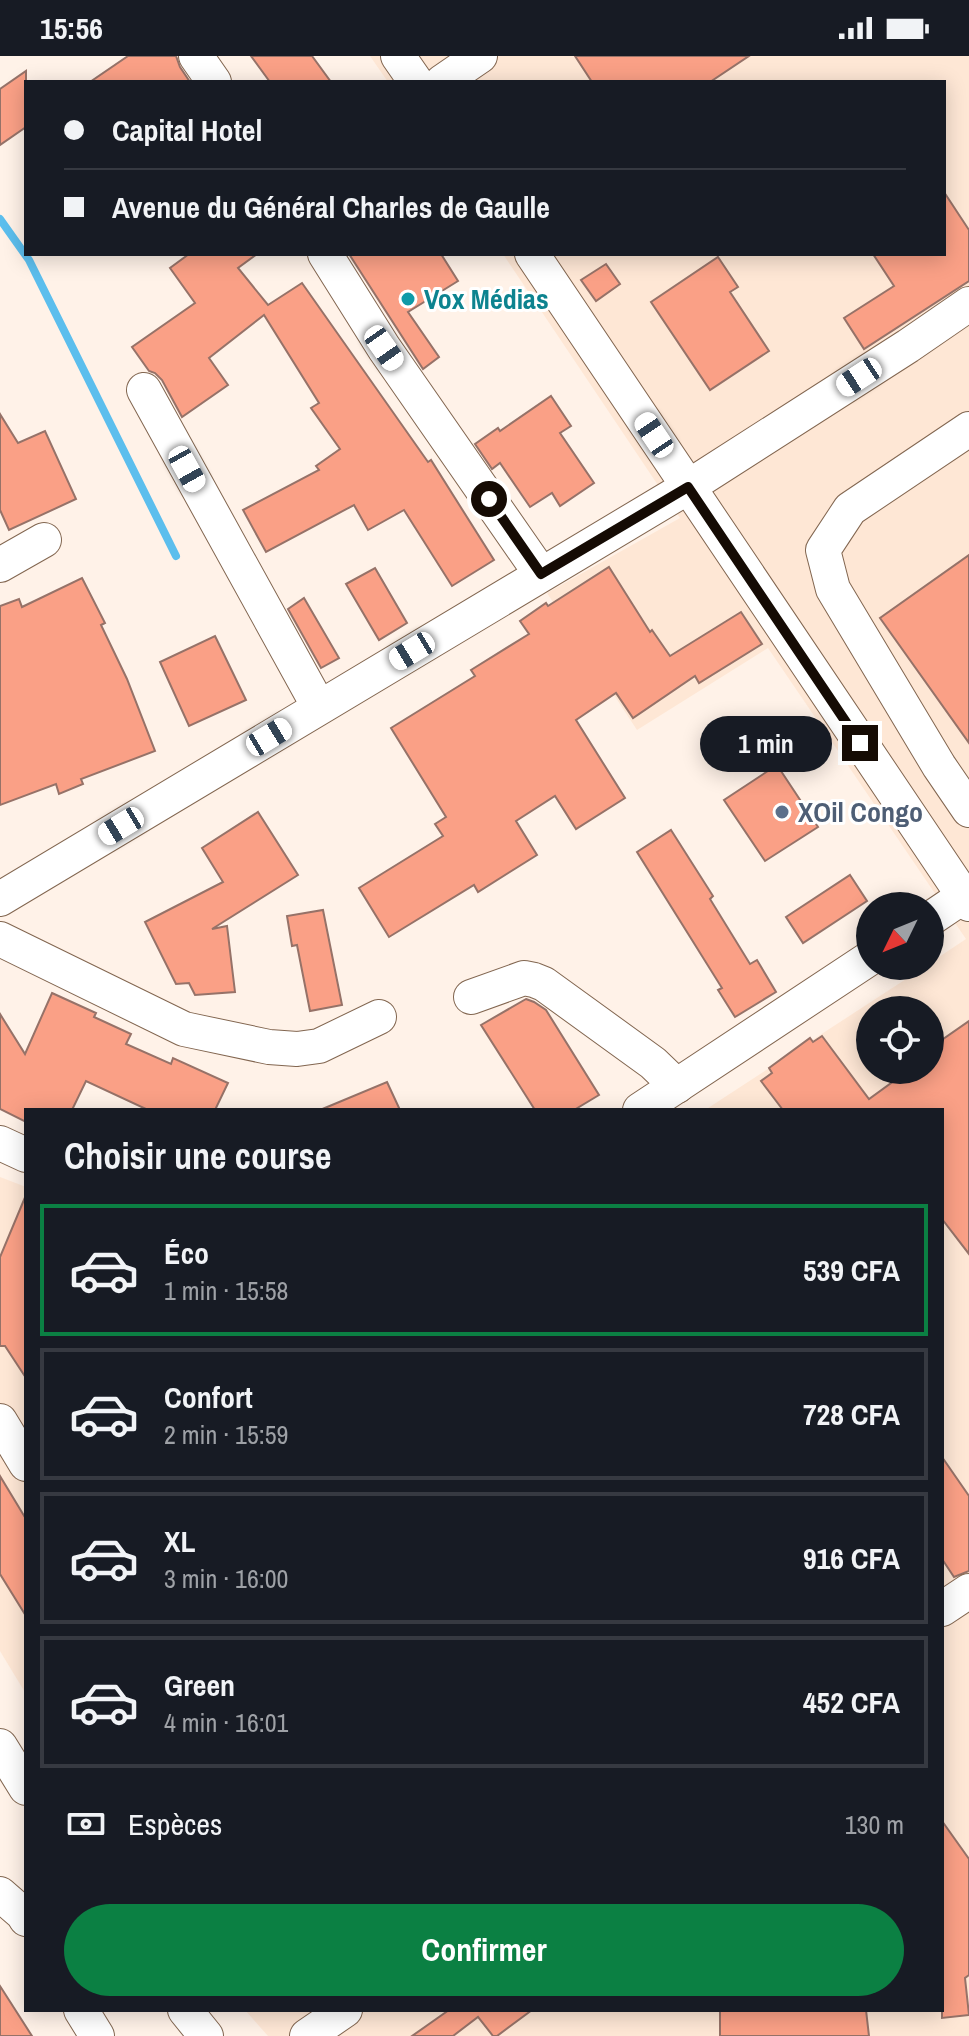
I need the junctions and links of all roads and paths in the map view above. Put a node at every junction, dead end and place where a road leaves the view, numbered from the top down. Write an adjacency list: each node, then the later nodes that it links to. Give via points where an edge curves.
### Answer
1 (196, 56): 4 (street)
2 (398, 56): 5 (street)
3 (480, 56): 6 (street)
4 (213, 80)
5 (415, 80)
6 (445, 80)
7 (326, 256): 15 (street)
8 (533, 256): 12 (street)
9 (969, 304): 12 (street)
10 (144, 390): 16 (street)
11 (969, 429): 17 (street, via 850,509 823,550 833,589)
12 (688, 487): 15 (street); 19 (street)
13 (44, 540): 14 (street)
14 (0, 565)
15 (541, 574): 16 (street)
16 (319, 707): 18 (street)
17 (969, 810)
18 (0, 899)
19 (966, 900): 20 (street)
20 (944, 912)
21 (0, 939): 24 (street, via 184,1029 269,1047 319,1046)
22 (856, 967): 25 (street)
23 (471, 997): 25 (street, via 524,978 544,984)
24 (379, 1017)
25 (677, 1086): 26 (street)
26 (643, 1108)
27 (0, 1143): 28 (street)
28 (24, 1154)
29 (0, 1421): 30 (street)
30 (24, 1461)
31 (969, 1591): 32 (street)
32 (944, 1608)
33 (0, 1894): 34 (street)
34 (24, 1916)
35 (82, 2012): 38 (street)
36 (187, 2012): 39 (street)
37 (342, 2012): 40 (street)
38 (97, 2036)
39 (206, 2036)
40 (307, 2036)

